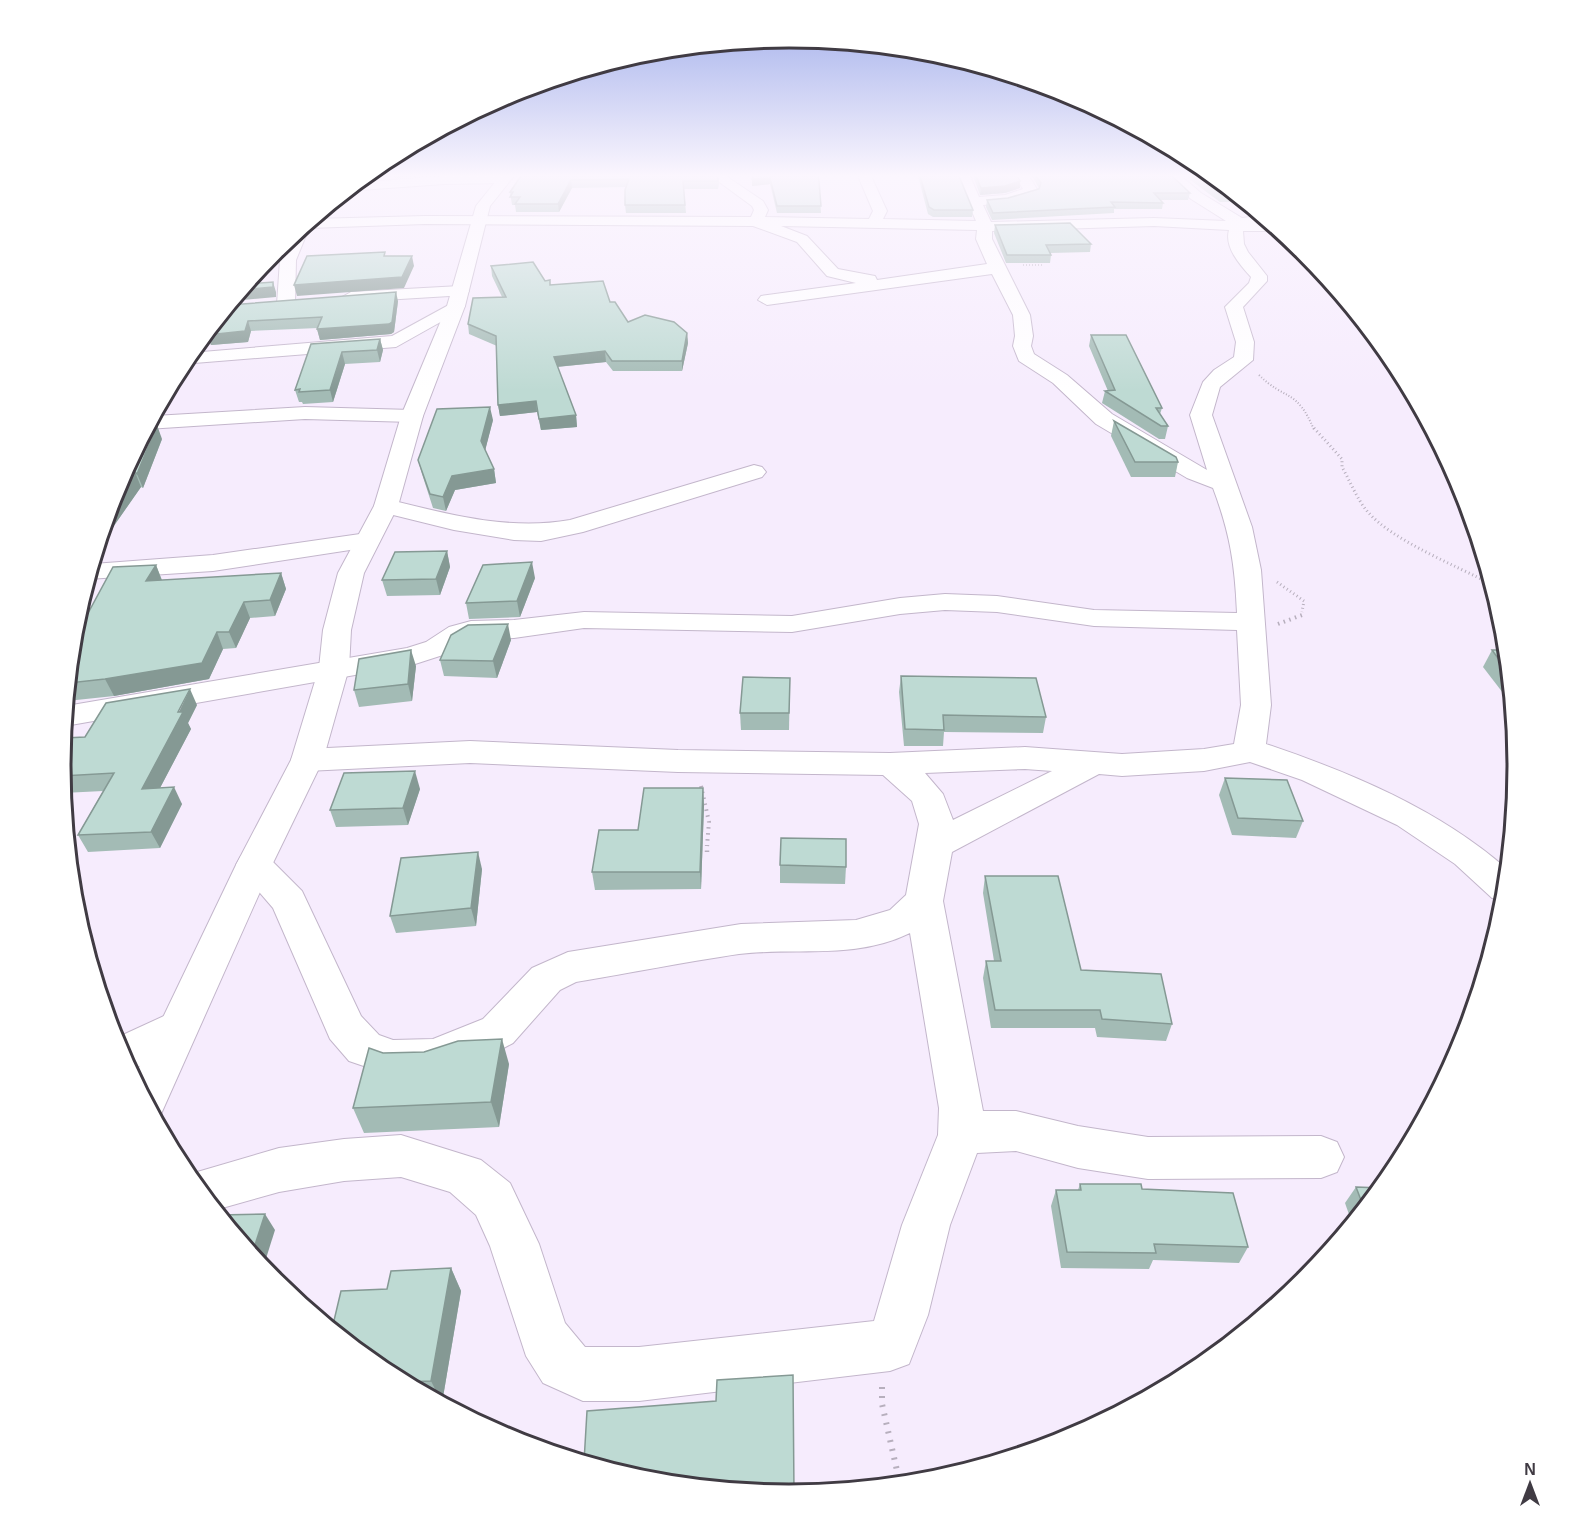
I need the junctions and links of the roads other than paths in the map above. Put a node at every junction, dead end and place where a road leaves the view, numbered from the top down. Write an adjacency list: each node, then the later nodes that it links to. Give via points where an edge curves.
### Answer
1 (293, 247): 14 (street, via 288,260)
2 (471, 247): 10 (street)
3 (810, 247): 7 (street)
4 (988, 247): 6 (street)
5 (1238, 247): 20 (street, via 1259,276 1255,286 1234,307 1245,342 1244,360 1210,386 1201,415)
6 (997, 268): 8 (street); 20 (street, via 1018,305 1026,357 1060,379 1104,419 1195,473)
7 (833, 273): 8 (street); 9 (street)
8 (894, 283): 9 (street)
9 (823, 292): 12 (street)
10 (458, 298): 11 (street); 16 (street, via 396,341); 17 (street)
11 (329, 300)
12 (767, 300)
13 (307, 302): 14 (street)
14 (286, 304): 15 (street)
15 (265, 306)
16 (199, 358)
17 (411, 416): 18 (street, via 305,413); 21 (street)
18 (159, 422)
19 (754, 472): 21 (street, via 574,527 540,533 454,523)
20 (1223, 484): 24 (street, via 1240,527)
21 (386, 506): 22 (street)
22 (367, 541): 23 (street, via 213,562); 25 (street, via 351,573 337,630)
23 (98, 571)
24 (1252, 622): 25 (street, via 1094,618 997,604 945,602 792,624 584,620 471,630 412,656); 27 (street, via 1256,705)
25 (334, 668): 26 (street); 28 (street)
26 (73, 715)
27 (1249, 750): 30 (street, via 1233,756 1163,764); 33 (street, via 1314,772 1409,818 1468,855)
28 (308, 760): 29 (street, via 470,752 678,762); 32 (street)
29 (890, 764): 30 (street, via 1025,758); 31 (street, via 916,780 931,801)
30 (1094, 764): 31 (street)
31 (938, 844): 34 (street, via 929,868)
32 (254, 865): 34 (street, via 289,902 345,1026 364,1048 393,1058 434,1057 498,1031 546,979 568,968 741,939 856,935 903,920); 35 (street)
33 (1497, 881)
34 (924, 901): 38 (street, via 961,1108)
35 (177, 1027): 36 (street); 37 (street)
36 (131, 1051)
37 (149, 1091)
38 (961, 1135): 39 (street, via 1016,1131 1078,1147 1148,1158); 40 (street, via 926,1225 890,1345 639,1374 583,1374 562,1364 544,1338 514,1244 493,1199 464,1175 401,1156 279,1170)
39 (1321, 1157)
40 (209, 1189)

